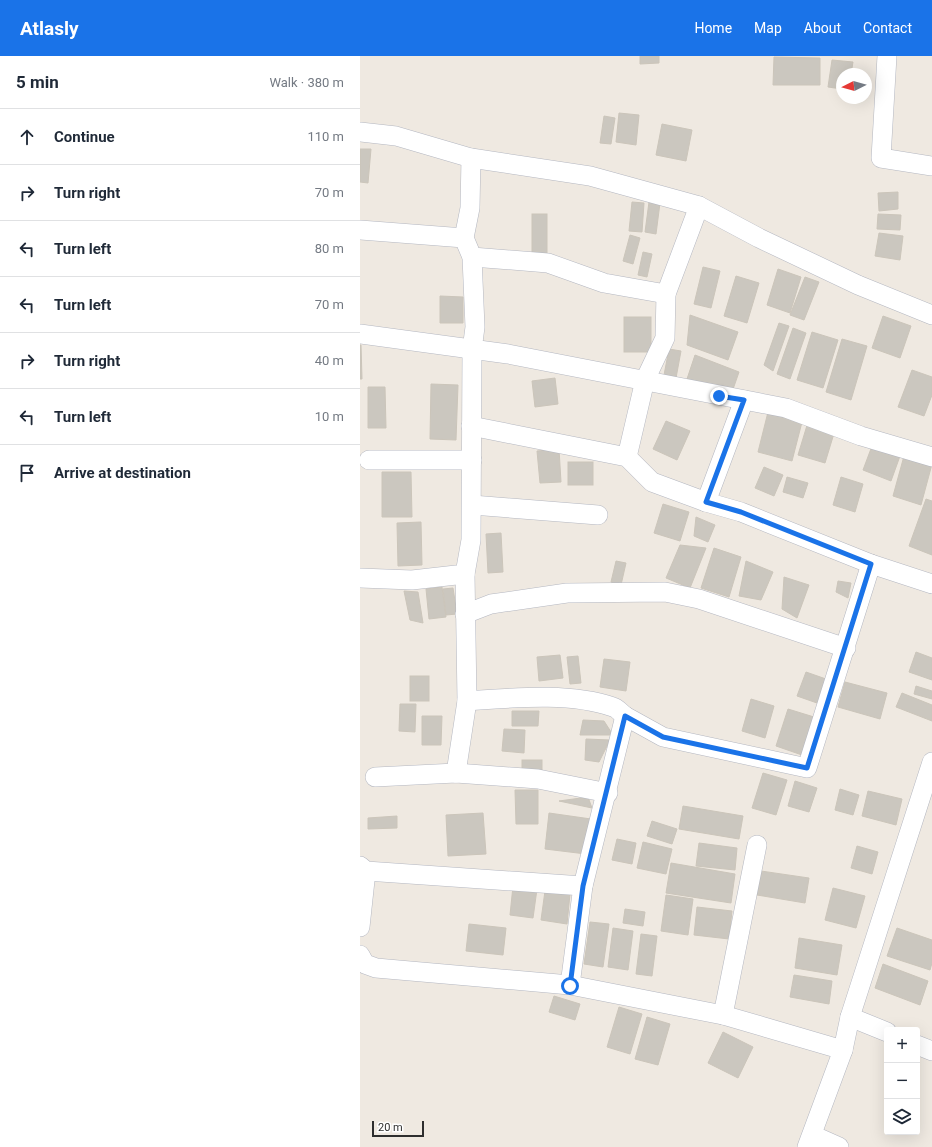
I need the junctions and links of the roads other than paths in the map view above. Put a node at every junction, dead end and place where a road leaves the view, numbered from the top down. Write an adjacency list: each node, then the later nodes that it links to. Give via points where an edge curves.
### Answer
1 (887, 56): 4 (street, via 881,158)
2 (360, 132): 3 (street, via 396,136)
3 (471, 158): 5 (street, via 590,176); 7 (street, via 470,208)
4 (932, 166)
5 (699, 206): 9 (street); 10 (street, via 858,286)
6 (360, 230): 7 (street)
7 (464, 238): 8 (street)
8 (472, 257): 9 (street, via 548,263 604,283); 12 (street, via 475,327)
9 (666, 294): 13 (street, via 665,338)
10 (932, 315)
11 (360, 334): 12 (street)
12 (472, 350): 13 (street, via 508,354); 15 (street)
13 (645, 380): 14 (street); 16 (street)
14 (744, 400): 17 (street, via 786,408 861,436); 20 (street)
15 (471, 426): 16 (street); 19 (street)
16 (627, 456): 20 (street, via 652,482)
17 (932, 457)
18 (369, 460): 19 (street)
19 (472, 460): 21 (street)
20 (706, 502): 23 (street, via 741,512)
21 (472, 505): 22 (street); 24 (street, via 471,540)
22 (598, 515)
23 (871, 564): 26 (street); 28 (street)
24 (465, 574): 25 (street, via 412,580); 27 (street)
25 (360, 578)
26 (932, 584)
27 (465, 614): 28 (street, via 491,604 567,593 665,592 698,600); 29 (street)
28 (846, 648): 30 (street, via 807,768 663,737)
29 (467, 701): 30 (street, via 577,699 614,707); 32 (street)
30 (625, 716): 34 (street)
31 (932, 762): 35 (street)
32 (456, 773): 33 (street); 34 (street, via 538,779)
33 (375, 777)
34 (608, 793): 38 (street)
35 (925, 806): 43 (street)
36 (757, 846): 42 (street)
37 (363, 869): 38 (street); 39 (street)
38 (583, 886): 41 (street)
39 (360, 927)
40 (360, 958): 41 (street, via 365,964 376,968)
41 (570, 986): 42 (street)
42 (723, 1015): 46 (street)
43 (850, 1017): 44 (street); 46 (street)
44 (884, 1031)
45 (920, 1045): 47 (street)
46 (843, 1050): 48 (street)
47 (932, 1051)
48 (810, 1141): 49 (street)
49 (839, 1147)

